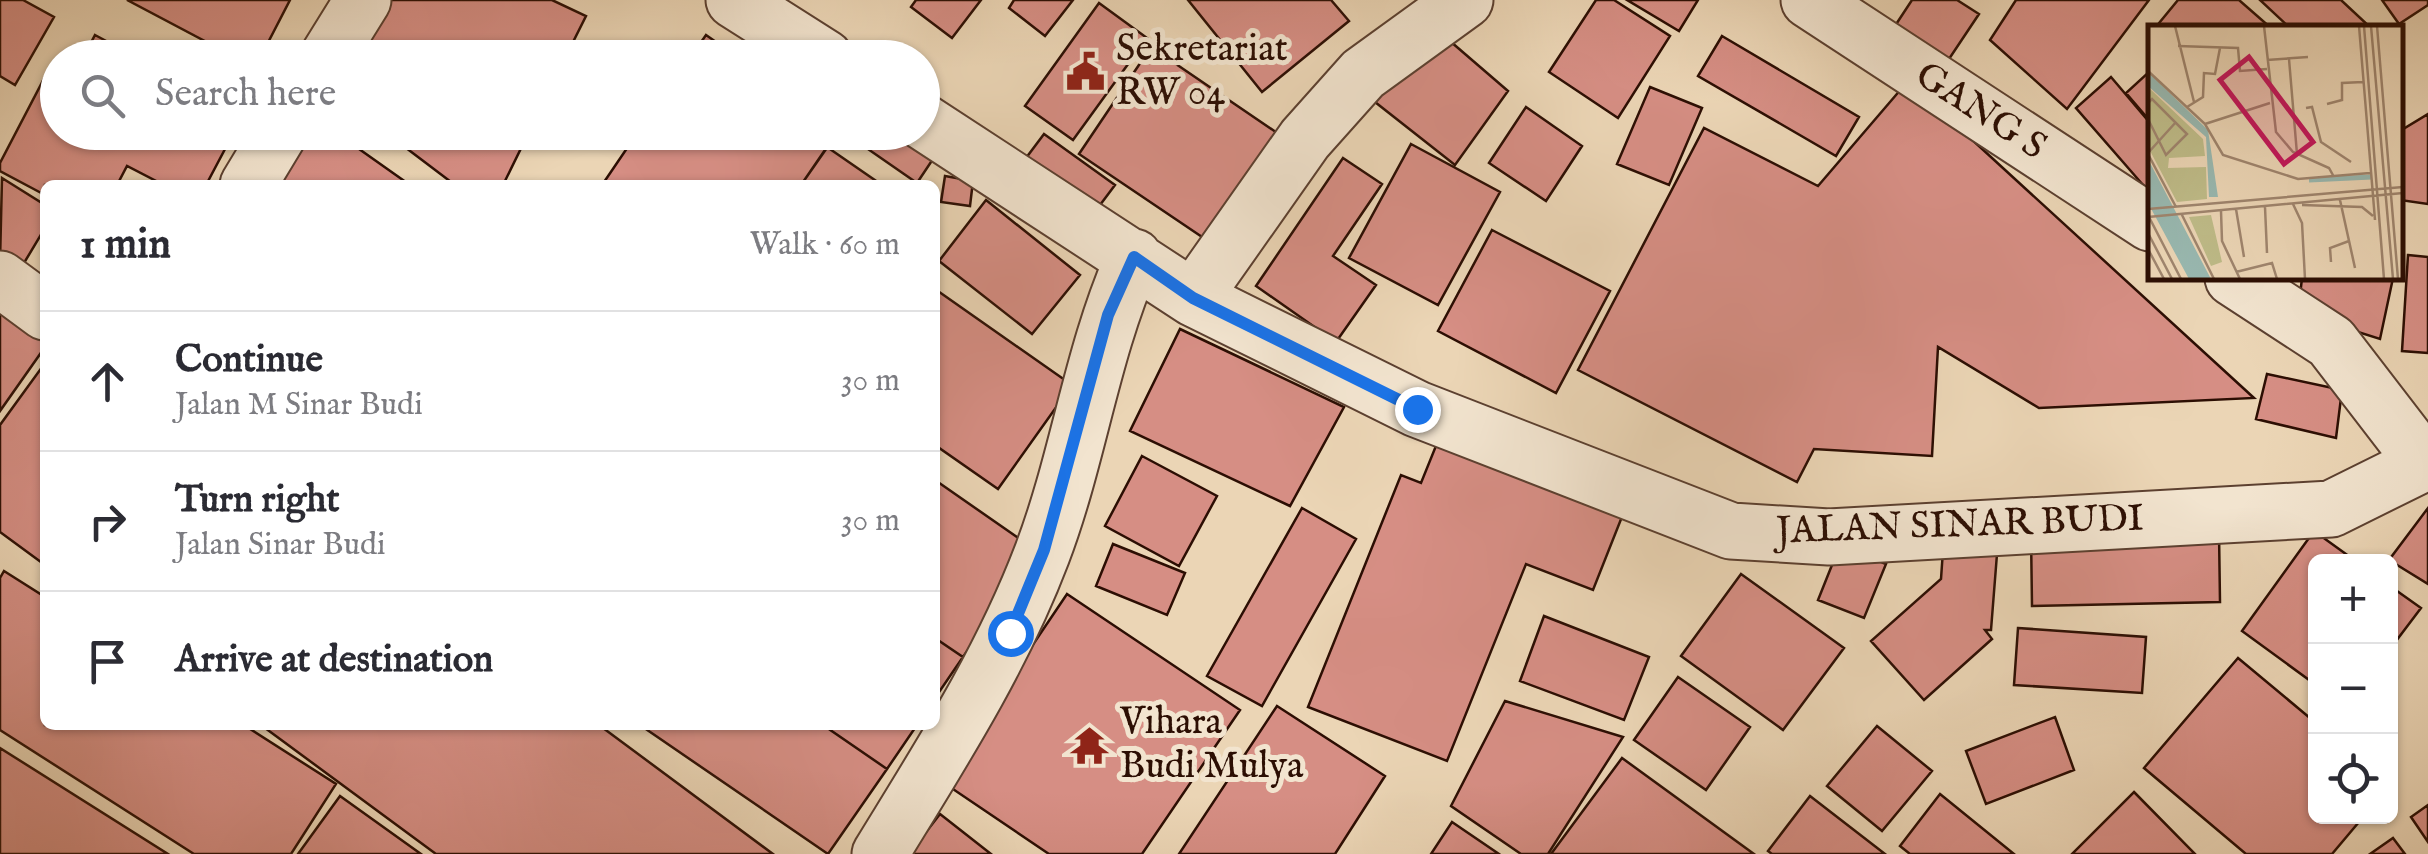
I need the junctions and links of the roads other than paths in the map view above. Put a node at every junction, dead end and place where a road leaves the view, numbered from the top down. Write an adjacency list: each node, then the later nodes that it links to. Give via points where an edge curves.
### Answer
1 (363, 0): 5 (street)
2 (734, 0): 6 (street)
3 (1465, 0): 14 (street, via 1352,87 1305,139)
4 (1809, 0): 10 (street, GANG S)
5 (338, 40)
6 (797, 40)
7 (940, 132): 11 (street, JALAN SINAR BUDI)
8 (269, 150): 9 (street)
9 (251, 180)
10 (2148, 222)
11 (1134, 257): 14 (street, JALAN SINAR BUDI); 17 (street, via 1108,315 1044,550 1010,633)
12 (0, 278): 15 (street)
13 (2236, 280): 16 (street, via 2331,342)
14 (1193, 298): 16 (street, JALAN SINAR BUDI, via 1417,409 1731,531 1829,537 2331,509)
15 (40, 308)
16 (2426, 462)
17 (880, 854)

